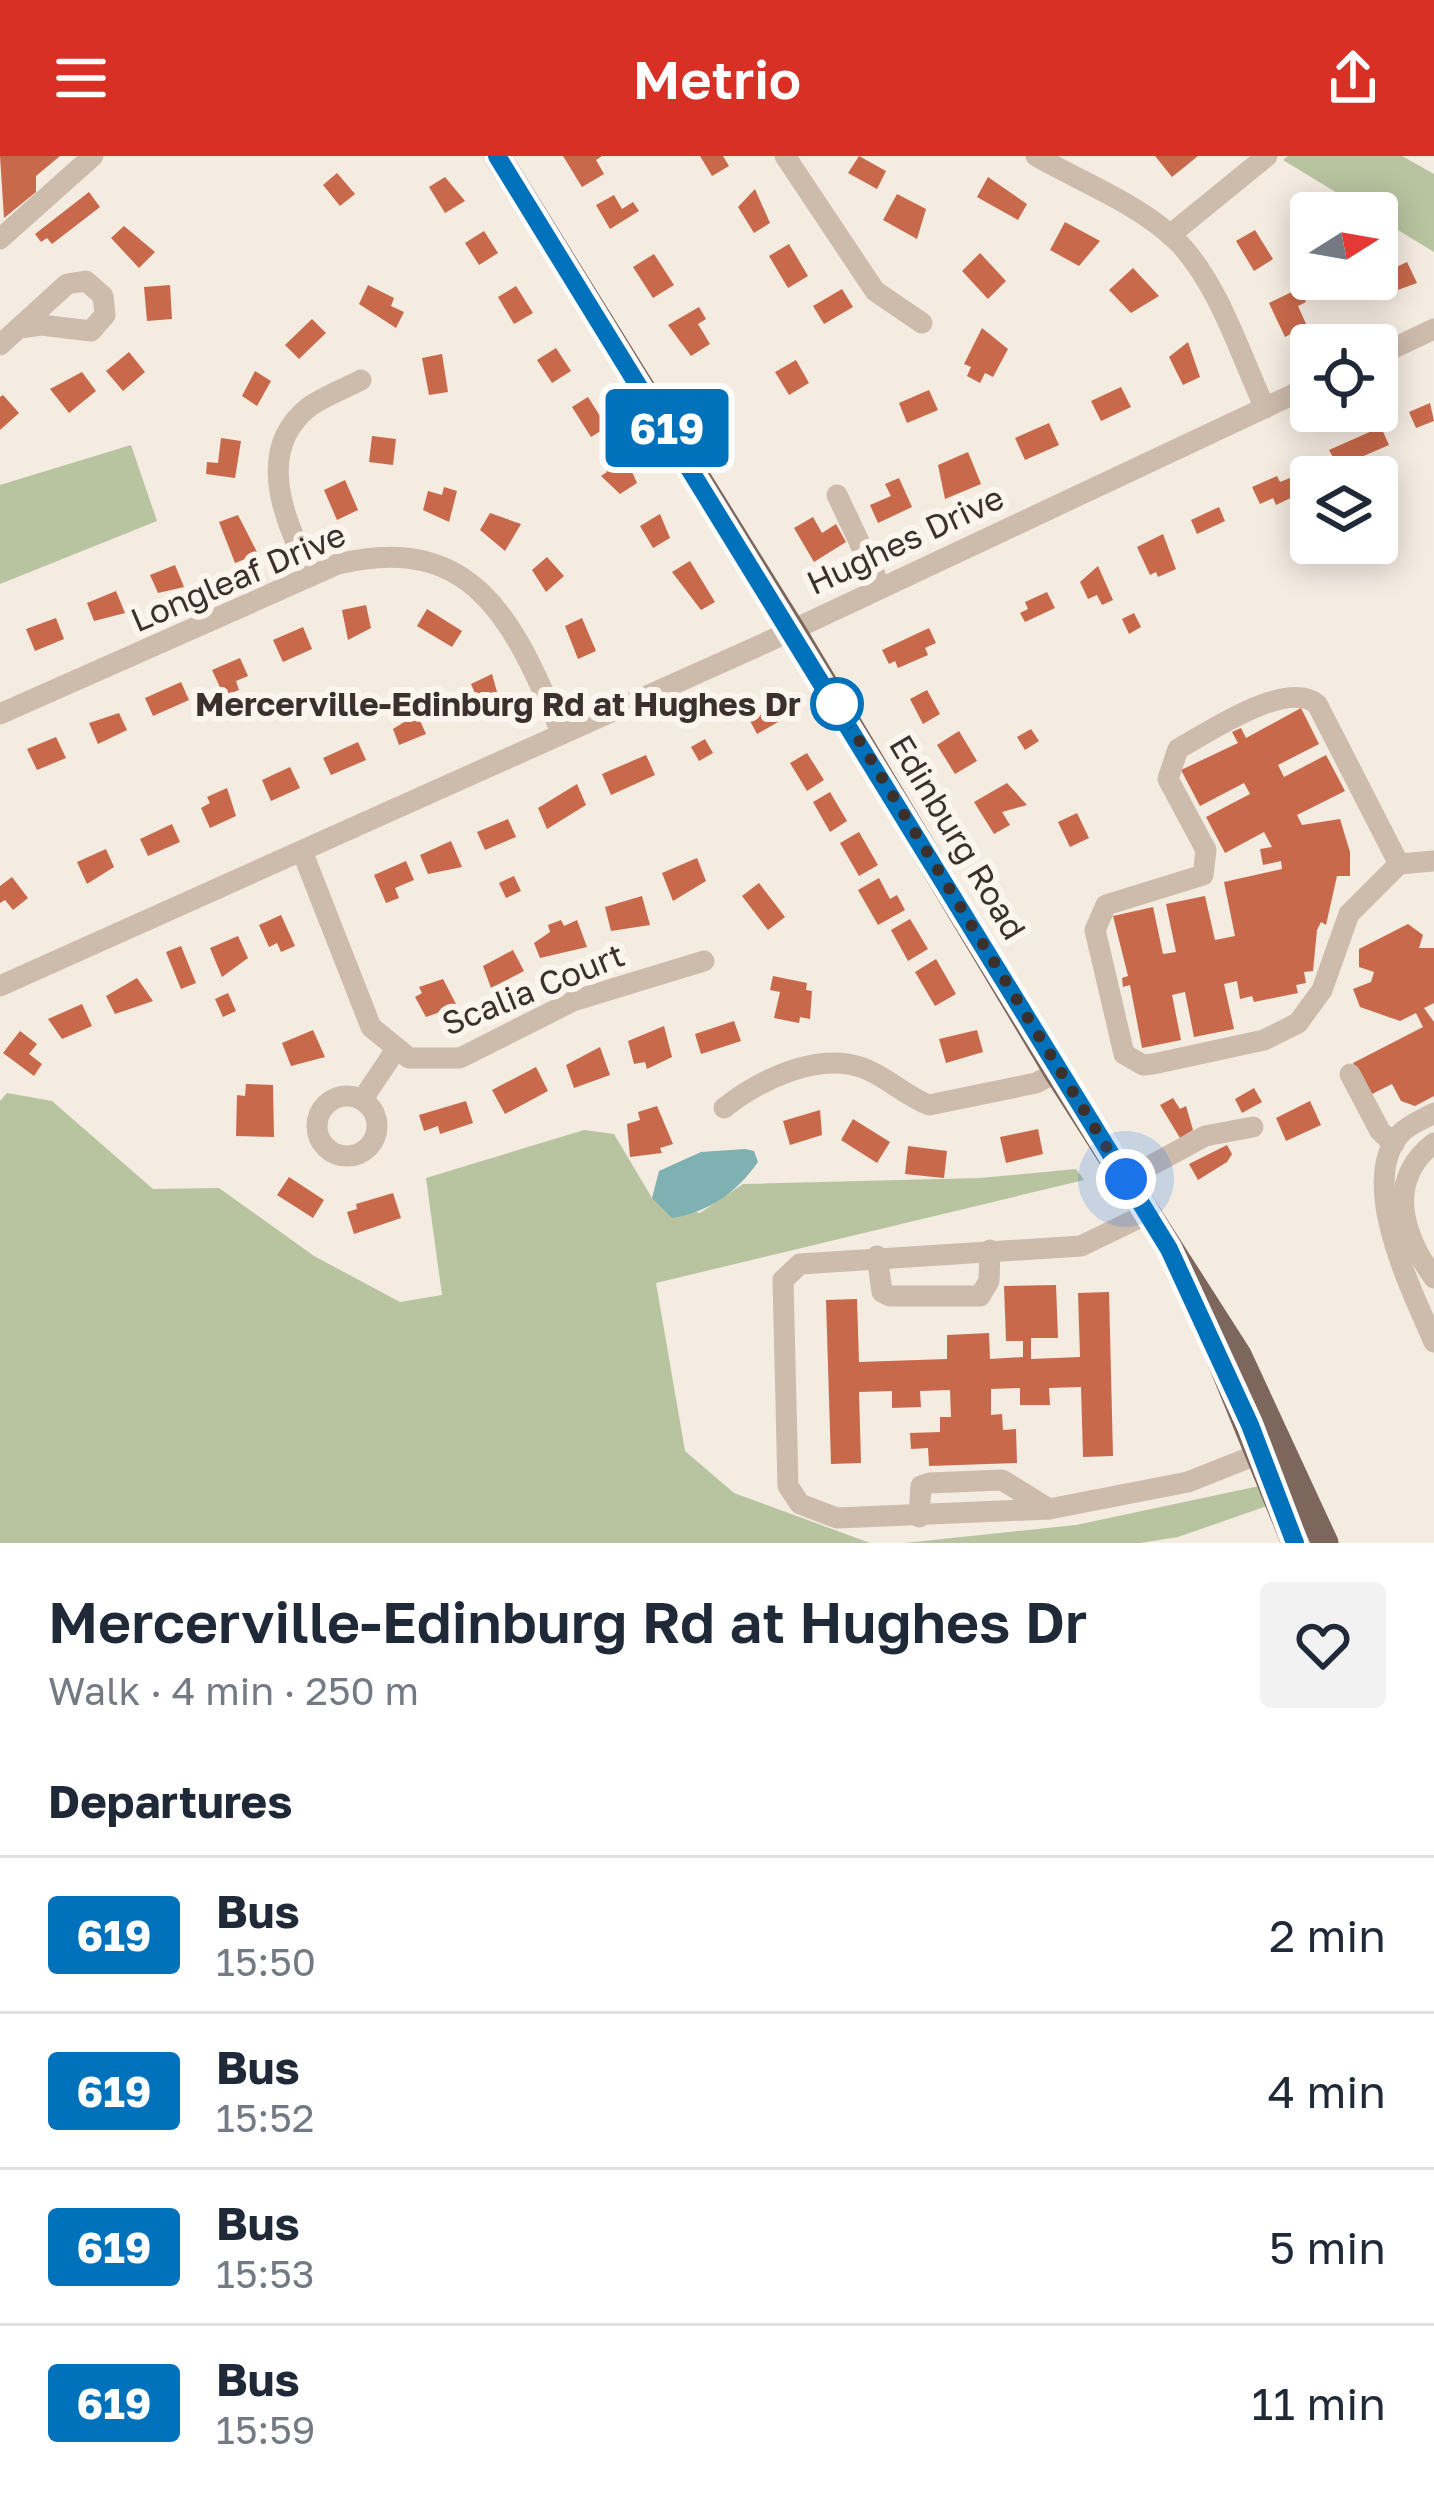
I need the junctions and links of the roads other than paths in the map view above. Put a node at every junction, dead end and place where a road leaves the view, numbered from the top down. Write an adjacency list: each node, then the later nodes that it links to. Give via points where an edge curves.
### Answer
1 (93, 156): 7 (street)
2 (497, 156): 19 (main road, Edinburg Road)
3 (785, 156): 8 (street, via 875,292)
4 (1036, 156): 6 (street)
5 (1267, 156): 6 (street)
6 (1170, 235): 15 (street, via 1206,280)
7 (0, 239)
8 (922, 323)
9 (20, 328): 11 (street)
10 (1434, 329): 12 (street)
11 (0, 345)
12 (1398, 346)
13 (361, 380): 17 (street, via 309,408 280,458 279,500)
14 (1290, 396): 15 (street, Hughes Drive)
15 (1265, 408): 18 (street, Hughes Drive)
16 (837, 494): 18 (street)
17 (311, 575): 20 (street, Longleaf Drive); 21 (street, Longleaf Drive, via 385,556 434,564 476,586 519,636)
18 (881, 588): 19 (street, Hughes Drive)
19 (792, 630): 21 (street, Hughes Drive); 28 (main road, Edinburg Road)
20 (0, 714)
21 (562, 734): 22 (street, Hughes Drive)
22 (302, 850): 26 (street, Hughes Drive); 27 (street, via 364,1012)
23 (1434, 861): 24 (street)
24 (1399, 864): 24 (street, via 1349,914 1322,990 1298,1023 1264,1040 1143,1066 1124,1054 1095,929 1106,905 1203,875 1206,850 1168,779 1178,749 1285,694 1307,696)
25 (704, 961): 27 (street, Scalia Court, via 573,1000 460,1058 426,1062)
26 (0, 986)
27 (394, 1051): 30 (street)
28 (1057, 1072): 31 (street, via 928,1105 864,1068 819,1066 756,1082); 36 (main road, Edinburg Road)
29 (1350, 1074): 35 (street)
30 (362, 1100)
31 (724, 1108)
32 (1434, 1113): 35 (street)
33 (1253, 1127): 36 (street, via 1205,1136)
34 (1434, 1143): 41 (street, via 1418,1156 1402,1193 1409,1240)
35 (1394, 1144): 42 (street, via 1389,1221)
36 (1126, 1179): 37 (main road, Edinburg Road)
37 (1148, 1214): 38 (main road, Edinburg Road); 39 (street, via 1081,1246)
38 (1169, 1249): 43 (main road, Edinburg Road); 47 (main road, Edinburg Road, via 1238,1355)
39 (990, 1250): 40 (street); 40 (street, via 980,1295 890,1297 882,1292)
40 (878, 1256): 45 (street, via 800,1264 783,1280 788,1486 800,1504 837,1518)
41 (1434, 1278)
42 (1432, 1334)
43 (1261, 1453): 44 (street, via 1189,1482); 46 (main road, Edinburg Road)
44 (1049, 1509): 45 (street); 45 (street, via 1002,1480 930,1483 918,1495)
45 (919, 1516)
46 (1295, 1543)
47 (1325, 1543)

